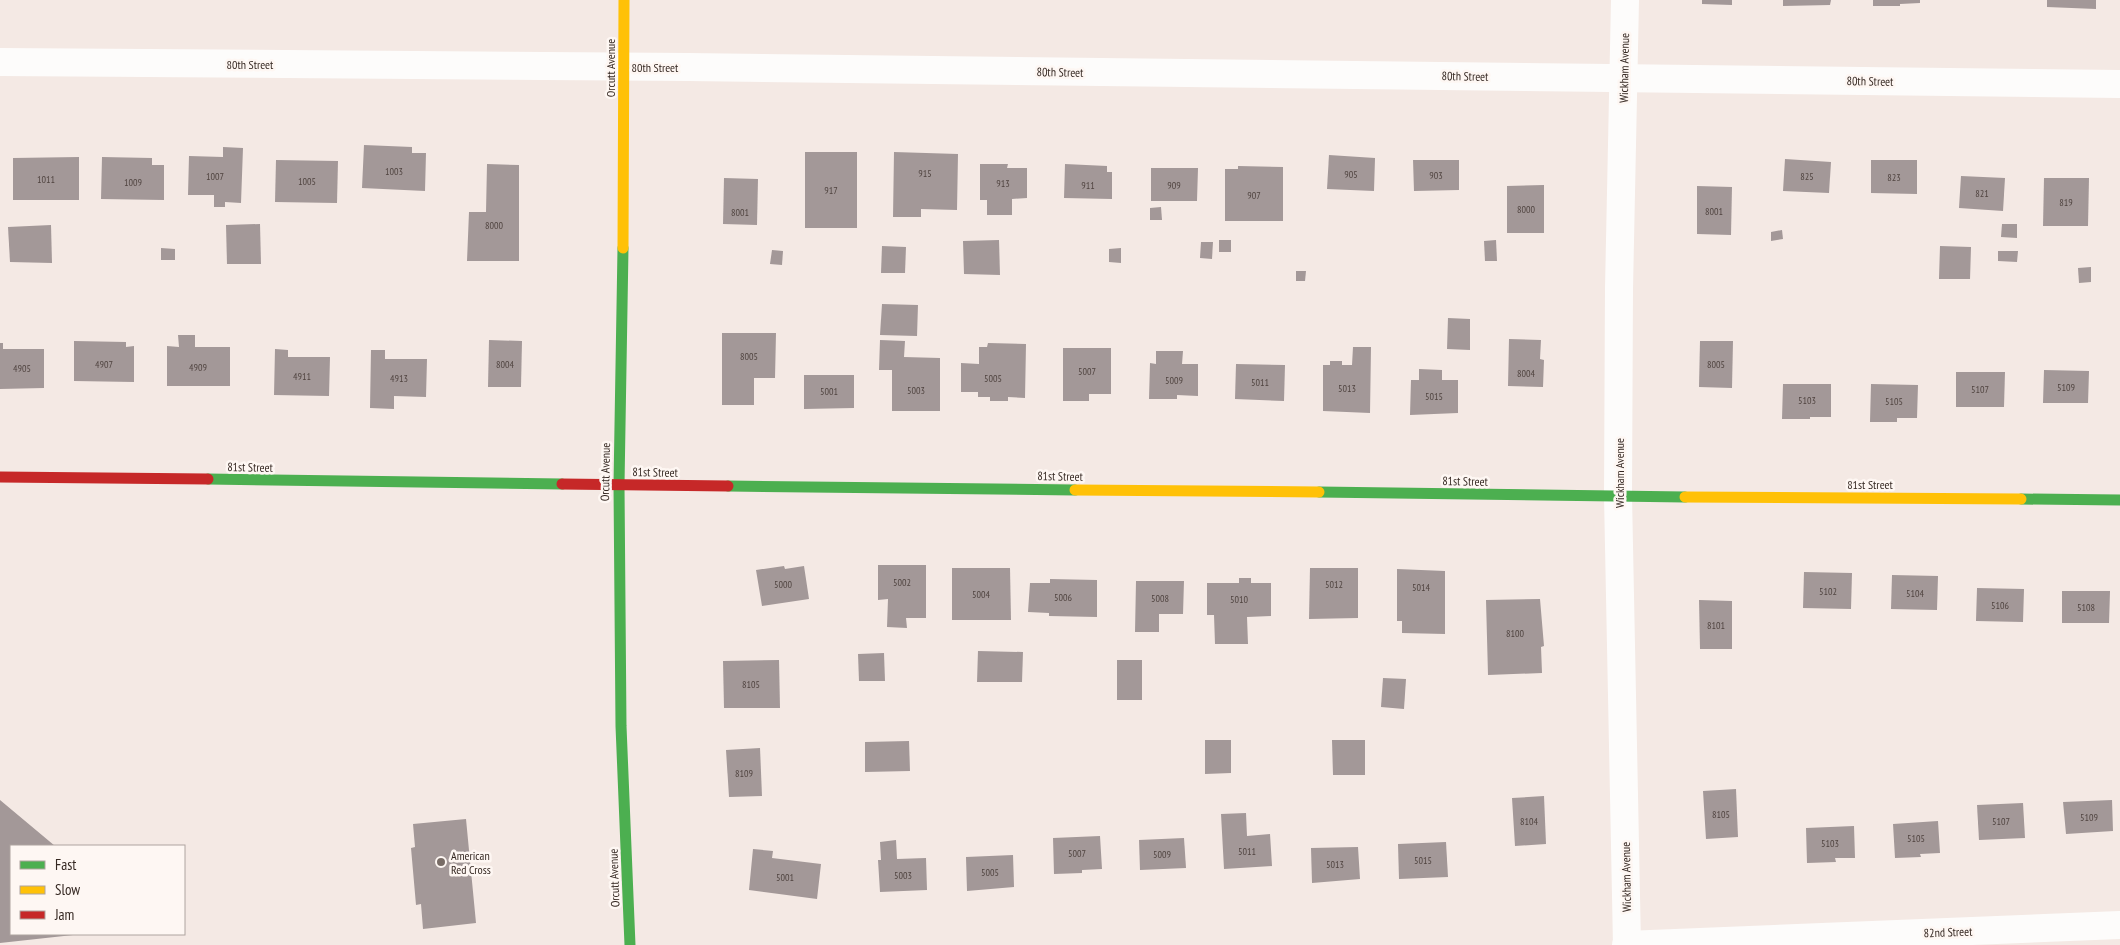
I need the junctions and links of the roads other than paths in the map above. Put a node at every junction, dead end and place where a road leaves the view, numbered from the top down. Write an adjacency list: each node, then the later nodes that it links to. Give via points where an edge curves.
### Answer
1 (624, 0): 4 (street, Orcutt Avenue)
2 (1625, 0): 5 (street, Wickham Avenue)
3 (0, 62): 4 (street, 80th Street)
4 (623, 67): 5 (street, 80th Street); 8 (street, Orcutt Avenue, via 623,279)
5 (1623, 78): 6 (street, 80th Street); 9 (street, Wickham Avenue)
6 (2120, 84)
7 (0, 477): 8 (street, 81st Street)
8 (618, 485): 9 (street, 81st Street); 12 (street, Orcutt Avenue, via 621,726)
9 (1618, 496): 10 (street, 81st Street); 13 (street, Wickham Avenue)
10 (2120, 500)
11 (2120, 925): 13 (street, 82nd Street)
12 (630, 945)
13 (1627, 945)

